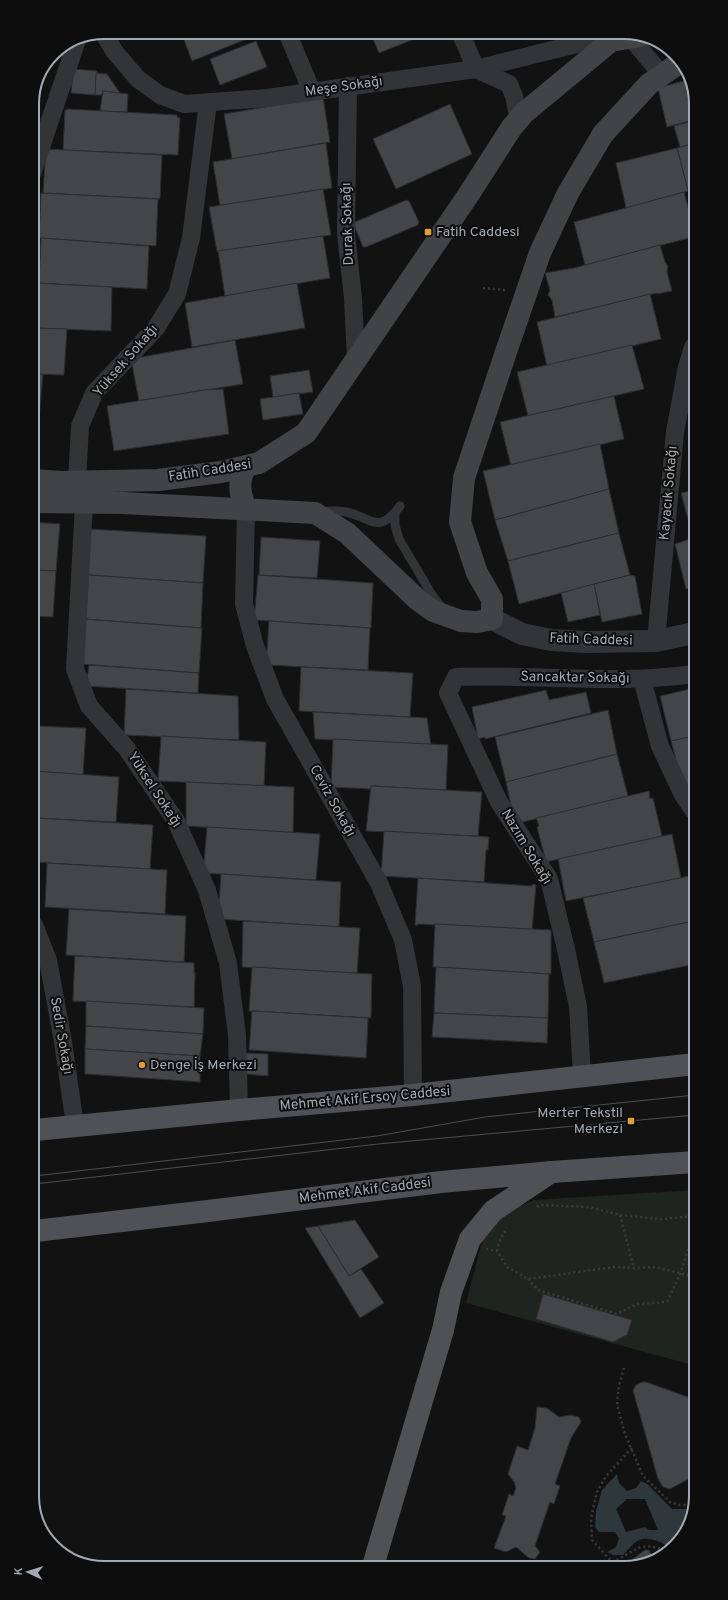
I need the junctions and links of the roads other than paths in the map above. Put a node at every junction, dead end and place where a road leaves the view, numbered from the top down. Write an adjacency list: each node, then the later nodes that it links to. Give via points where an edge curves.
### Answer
1 (107, 39): 13 (street, Meşe Sokağı, via 138,79 160,95 184,104)
2 (290, 39): 12 (street)
3 (463, 39): 9 (street)
4 (602, 39): 9 (street, Meşe Sokağı)
5 (623, 39): 14 (main road, Fatih Caddesi, via 524,113)
6 (630, 39): 10 (street)
7 (75, 46): 15 (street)
8 (676, 65): 10 (main road)
9 (476, 69): 11 (street, Meşe Sokağı); 14 (street, via 508,84 514,96 518,116)
10 (662, 75): 26 (main road, via 649,84 603,134 568,193 540,253 464,478 460,522 477,573 492,599)
11 (348, 86): 12 (street, Meşe Sokağı); 16 (street, Durak Sokağı, via 346,234)
12 (312, 92): 13 (street, Meşe Sokağı)
13 (208, 102): 20 (street, Yüksek Sokağı, via 191,238 177,294 156,328 94,393 80,426)
14 (512, 127): 16 (main road, Fatih Caddesi)
15 (39, 153)
16 (356, 360): 18 (main road, Fatih Caddesi, via 306,432 260,463)
17 (689, 360): 28 (street, Kayacık Sokağı, via 675,432)
18 (247, 466): 20 (main road, Fatih Caddesi, via 158,480); 23 (main road, via 242,471 240,483 241,499)
19 (39, 480): 20 (main road, Fatih Caddesi)
20 (77, 482)
21 (39, 502): 22 (main road, Fatih Caddesi)
22 (84, 503): 23 (main road, Fatih Caddesi); 37 (street, Yüksel Sokağı, via 75,669 89,706 127,749 176,821 207,890 228,963 237,1036)
23 (246, 509): 24 (main road, Fatih Caddesi); 36 (street, Ceviz Sokağı, via 244,604 255,646 275,699 379,883 403,940 412,986)
24 (315, 512): 25 (main road, via 347,533 418,600 433,611); 25 (lane, via 335,510 376,523 387,520 397,509 395,525 399,539 432,595)
25 (448, 616): 26 (main road, via 461,621 477,622)
26 (492, 618): 28 (street, Fatih Caddesi, via 522,634 552,640)
27 (689, 634): 28 (street, Fatih Caddesi)
28 (656, 641)
29 (689, 674): 31 (street, Sancaktar Sokağı)
30 (456, 677): 31 (street, Sancaktar Sokağı); 35 (street, Nazım Sokağı, via 448,693 499,802 549,879 578,1006)
31 (642, 679): 32 (street, via 660,746)
32 (689, 804)
33 (39, 938): 38 (street, Sedir Sokağı, via 48,960)
34 (689, 1065): 35 (main road, Mehmet Akif Ersoy Caddesi)
35 (582, 1076): 36 (main road, Mehmet Akif Ersoy Caddesi)
36 (413, 1095): 37 (main road, Mehmet Akif Ersoy Caddesi)
37 (239, 1110): 38 (main road, Mehmet Akif Ersoy Caddesi)
38 (75, 1125): 39 (main road, Mehmet Akif Ersoy Caddesi)
39 (39, 1130)
40 (689, 1162): 41 (main road, Mehmet Akif Caddesi)
41 (552, 1172): 42 (main road, Mehmet Akif Caddesi, via 441,1182); 43 (main road, via 493,1211 470,1240 451,1292 443,1330)
42 (39, 1231)
43 (374, 1561)

